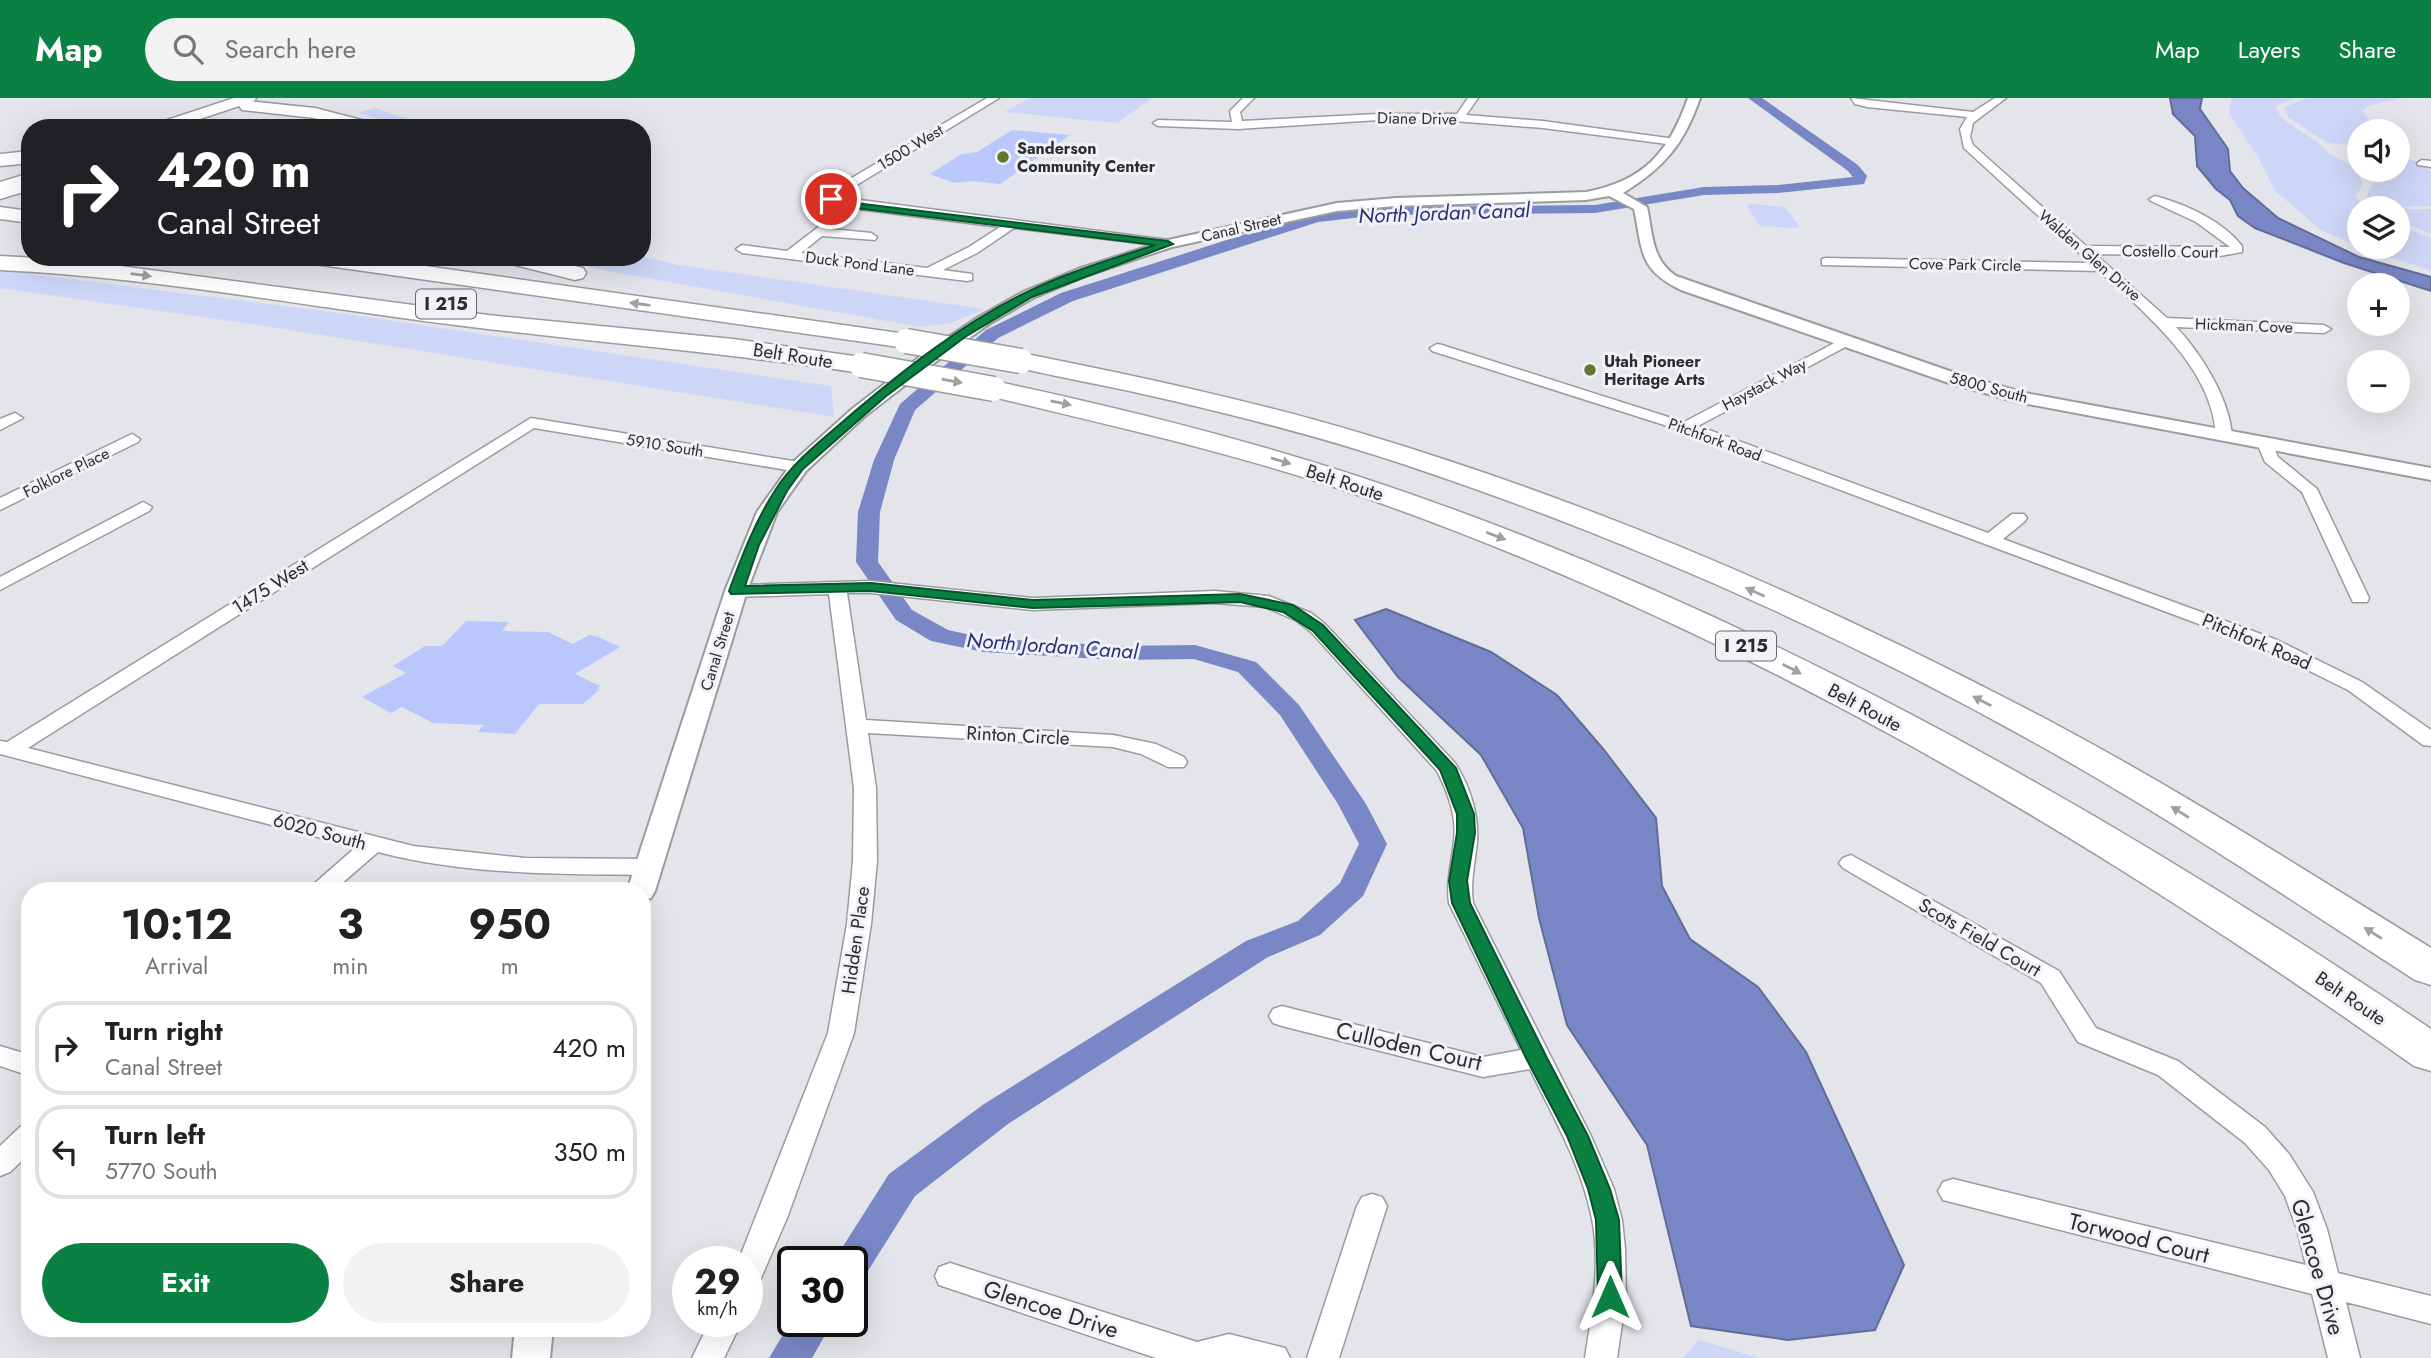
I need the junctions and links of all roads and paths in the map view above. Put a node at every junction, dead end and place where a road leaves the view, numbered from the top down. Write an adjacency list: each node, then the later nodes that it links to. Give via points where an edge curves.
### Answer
1 (272, 98): 9 (main road)
2 (292, 98): 10 (highway, via 291,102)
3 (994, 98): 28 (street, 1500 West, via 838,190 831,199)
4 (1249, 98): 17 (street, via 1236,110)
5 (1473, 98): 12 (street)
6 (1694, 98): 18 (street, Canal Street)
7 (1856, 98): 11 (street, via 1867,104)
8 (2001, 98): 11 (street)
9 (248, 102): 10 (highway); 13 (main road); 14 (main road)
10 (315, 113): 15 (highway)
11 (1975, 115): 34 (street, Walden Glen Drive, via 1965,129 1971,150)
12 (1459, 118): 17 (street, Diane Drive, via 1398,116); 18 (street, Diane Drive)
13 (188, 119)
14 (204, 119)
15 (337, 119)
16 (1158, 122): 17 (street, Diane Drive)
17 (1238, 125)
18 (1675, 142): 25 (street, Canal Street, via 1637,179)
19 (21, 159): 20 (highway)
20 (0, 160)
21 (21, 172): 22 (main road)
22 (0, 178)
23 (21, 187): 27 (main road)
24 (21, 191): 27 (highway)
25 (1626, 199): 32 (street, Canal Street, via 1565,197 1338,207); 49 (street, 5800 South, via 1652,266 1662,275)
26 (2155, 199): 34 (street, Costello Court, via 2184,209 2238,249)
27 (7, 202)
28 (855, 205): 29 (street); 30 (street, Duck Pond Lane)
29 (1011, 225): 32 (street); 44 (street, Duck Pond Lane)
30 (820, 232): 31 (street, Duck Pond Lane); 35 (street, Duck Pond Lane)
31 (871, 237)
32 (1168, 244): 57 (street, Canal Street, via 1054,284 983,320 881,395)
33 (742, 249): 35 (street, Duck Pond Lane)
34 (2084, 250): 43 (street, Walden Glen Drive)
35 (791, 254): 44 (street, Duck Pond Lane)
36 (1826, 262): 43 (street, Cove Park Circle)
37 (0, 263): 38 (highway, one-way to 38)
38 (21, 264)
39 (56, 266): 51 (highway, one-way to 51, via 488,322)
40 (196, 266): 51 (highway, Belt Route / I 215)
41 (377, 266): 48 (highway, Belt Route / I 215, one-way to 41)
42 (545, 266): 48 (highway)
43 (2103, 267): 46 (street, Walden Glen Drive)
44 (929, 272): 45 (street, Duck Pond Lane)
45 (967, 277)
46 (2164, 322): 47 (street, Hickman Cove); 54 (street, Walden Glen Drive, via 2202,373 2223,420)
47 (2324, 329)
48 (904, 341): 76 (highway, Belt Route / I 215, one-way to 48, bridge, via 2161,800 2046,734 1907,663 1675,557 1463,475 1352,440 1134,383)
49 (1844, 342): 53 (street, Haystack Way); 54 (street, 5800 South, via 2023,398)
50 (1437, 348): 53 (street, Pitchfork Road)
51 (757, 350): 79 (highway, Belt Route / I 215, one-way to 79, bridge, via 994,389 1150,424 1339,479 1512,542 1668,608 1885,717 2057,811 2291,956)
52 (531, 423): 57 (street, 5910 South); 69 (street, 1475 West)
53 (1685, 427): 62 (street, Pitchfork Road)
54 (2224, 435): 56 (street, 5800 South)
55 (132, 439): 59 (street, Folklore Place)
56 (2265, 443): 58 (street, 5800 South); 66 (street, via 2271,459 2309,489)
57 (799, 467): 65 (street, Canal Street, via 767,512)
58 (2431, 474)
59 (0, 505)
60 (143, 508): 63 (street)
61 (2018, 518): 62 (street)
62 (1990, 540): 68 (street, Pitchfork Road, via 2299,657 2379,700)
63 (0, 584)
64 (837, 588): 65 (street); 67 (street, Hidden Place); 81 (street, via 871,587 1033,604 1240,598 1269,602 1304,617 1447,768 1465,814 1458,881 1461,903)
65 (736, 591): 73 (street, Canal Street)
66 (2360, 598)
67 (857, 726): 70 (street, Rinton Circle, via 1113,741); 87 (street, Hidden Place, via 865,788 865,860 841,1033)
68 (2431, 740)
69 (4, 748): 71 (street, 6020 South)
70 (1176, 762)
71 (372, 845): 73 (street, 6020 South, via 512,865); 74 (street)
72 (1851, 863): 78 (street, Scots Field Court, via 2050,977)
73 (648, 867): 75 (street, Canal Street)
74 (329, 882)
75 (644, 882)
76 (2431, 969)
77 (1282, 1016): 81 (street, Culloden Court, via 1483,1067)
78 (2087, 1035): 89 (street, Glencoe Drive, via 2168,1068 2255,1135 2280,1161 2312,1229)
79 (2431, 1053)
80 (0, 1056): 82 (street)
81 (1536, 1058): 98 (street, via 1577,1136 1607,1220 1610,1297)
82 (21, 1063)
83 (21, 1144): 84 (street)
84 (0, 1164)
85 (1953, 1191): 89 (street, Torwood Court)
86 (1372, 1206): 97 (street)
87 (760, 1246)
88 (950, 1276): 95 (street, Glencoe Drive)
89 (2325, 1284): 90 (street, Torwood Court); 99 (street, Glencoe Drive)
90 (2431, 1310)
91 (533, 1337): 93 (street)
92 (718, 1337): 94 (street)
93 (531, 1358)
94 (708, 1358)
95 (1197, 1358): 96 (street, Glencoe Drive, via 1229,1349)
96 (1274, 1358)
97 (1323, 1358)
98 (1601, 1358)
99 (2343, 1358)

